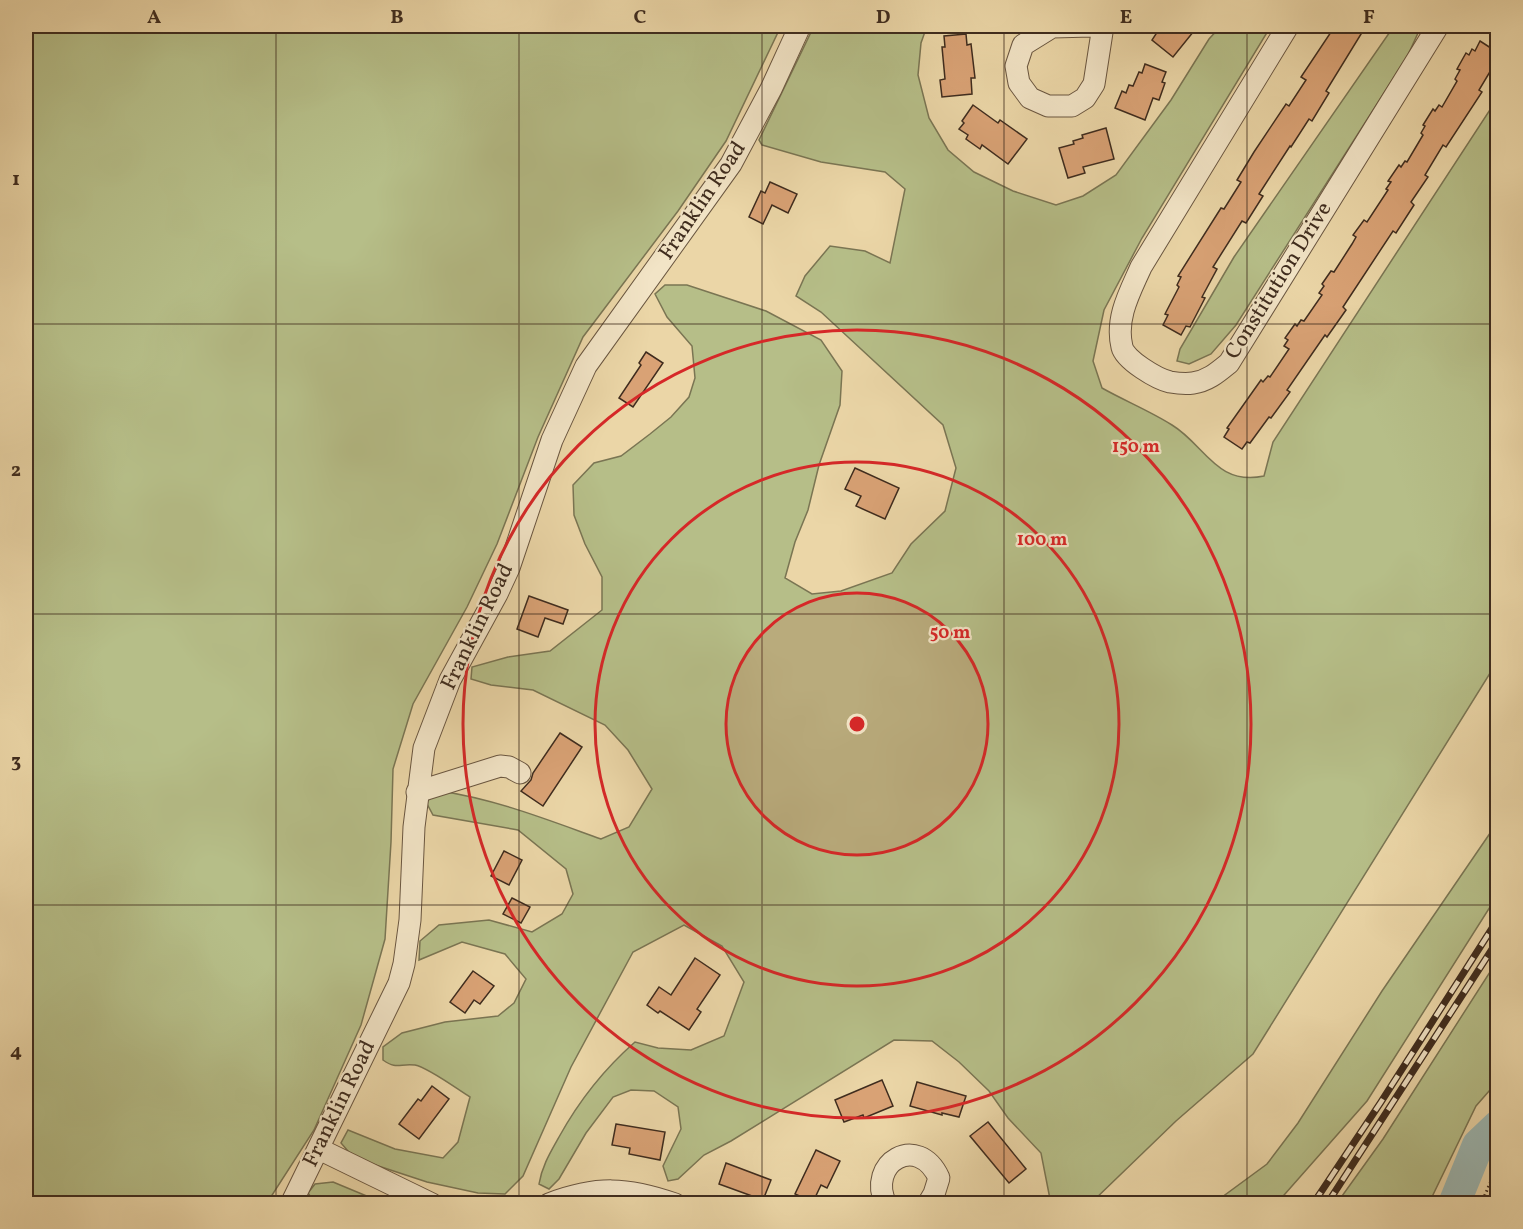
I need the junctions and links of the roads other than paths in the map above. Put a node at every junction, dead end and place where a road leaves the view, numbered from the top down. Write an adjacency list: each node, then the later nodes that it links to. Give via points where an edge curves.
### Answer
1 (801, 26): 7 (street, Franklin Road, via 731,164 602,341 573,391 497,594 450,680 427,736)
2 (1092, 26): 3 (street, via 1052,27 1023,45 1016,66 1019,83 1030,98 1048,106 1072,106 1085,98 1094,84)
3 (1103, 26)
4 (1288, 26): 5 (street, Constitution Drive, via 1141,267 1122,308 1122,350 1138,366 1168,382 1209,379 1229,363)
5 (1438, 26)
6 (520, 773): 7 (street, via 500,766)
7 (417, 792): 8 (street, Franklin Road, via 411,910 402,972)
8 (319, 1149): 9 (street, Franklin Road); 10 (street)
9 (291, 1203)
10 (432, 1203)
11 (549, 1203): 12 (street, via 603,1190 632,1192)
12 (675, 1203)
13 (886, 1203): 14 (street, via 882,1196 885,1170 901,1155 910,1154 927,1161 939,1178)
14 (928, 1203)

